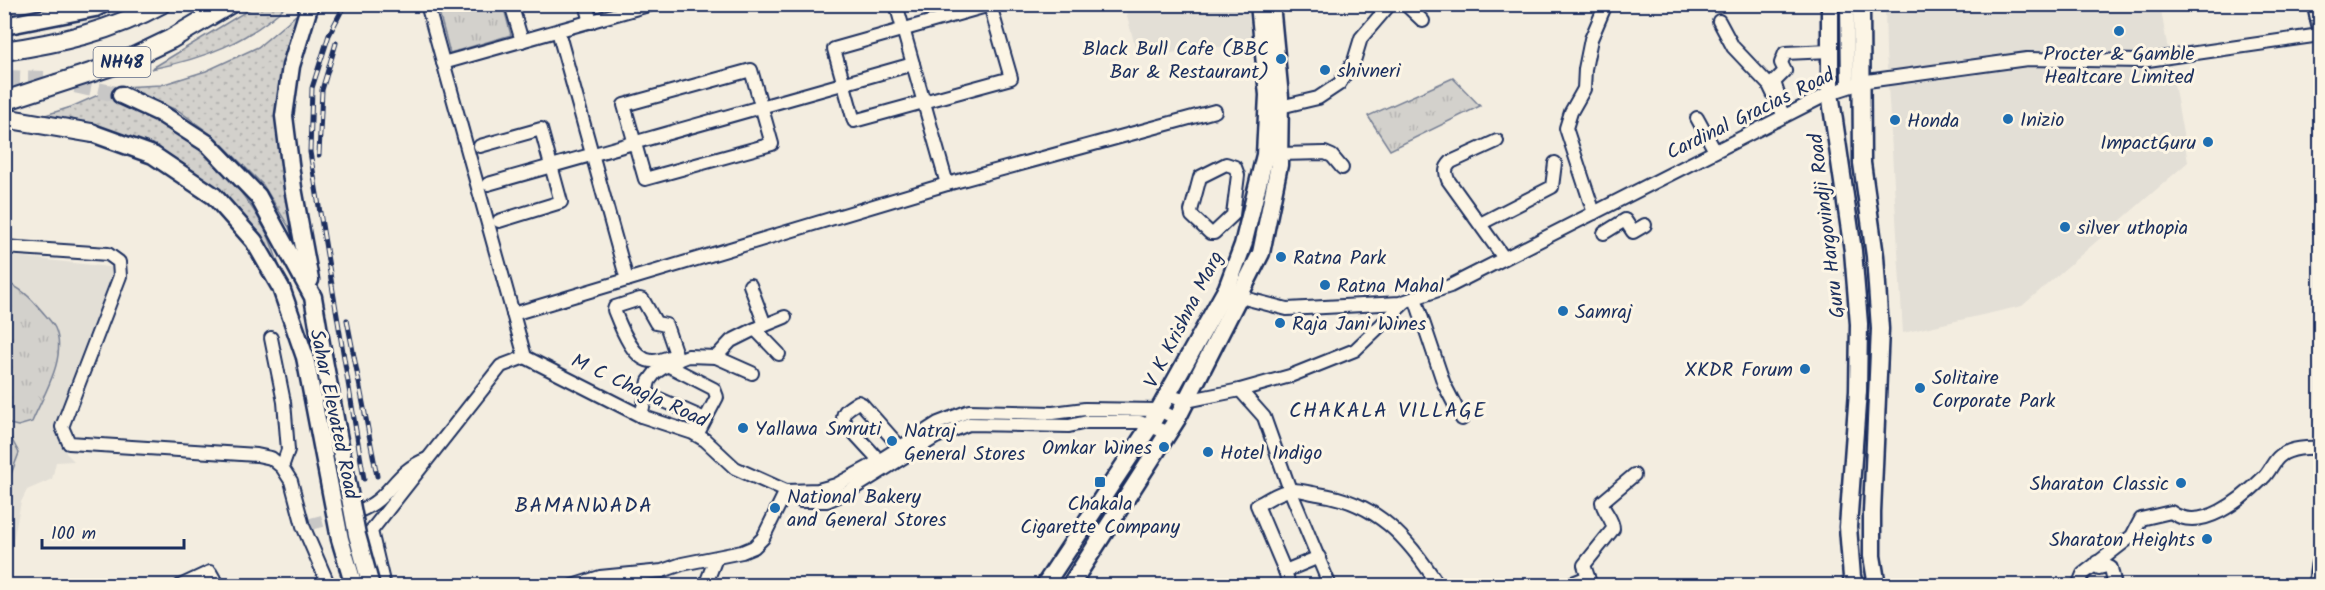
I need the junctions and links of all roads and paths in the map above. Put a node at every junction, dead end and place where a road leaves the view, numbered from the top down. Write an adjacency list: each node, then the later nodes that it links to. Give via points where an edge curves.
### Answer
1 (103, 4): 23 (main road)
2 (161, 4): 28 (highway, NH48, via 99,31 53,44)
3 (230, 4): 36 (highway, NH48, via 121,63)
4 (310, 4): 72 (main road, Sahar Elevated Road, via 291,66 284,116)
5 (427, 4): 30 (street)
6 (512, 4): 27 (street)
7 (585, 4): 19 (street)
8 (652, 4): 19 (street)
9 (896, 4): 24 (street)
10 (1259, 4): 55 (main road, V K Krishna Marg, via 1268,94 1265,155)
11 (1271, 4): 39 (main road, V K Krishna Marg)
12 (1390, 4): 39 (street, via 1362,38 1354,61 1339,84 1318,98)
13 (1405, 4): 20 (street)
14 (1606, 4): 61 (street, via 1591,39 1584,89 1566,128)
15 (1830, 4): 29 (main road, Guru Hargovindji Road)
16 (1847, 4): 33 (street)
17 (1861, 4): 33 (main road)
18 (2316, 4): 22 (main road)
19 (591, 21): 25 (street)
20 (1423, 21)
21 (1719, 21): 41 (street, via 1733,47 1769,85)
22 (2320, 22)
23 (4, 26)
24 (903, 29): 31 (street); 32 (street, via 834,49); 37 (street, via 990,5 999,36 1011,78)
25 (558, 31): 27 (street); 49 (street)
26 (2320, 34): 33 (street, Cardinal Gracias Road, via 2141,61 2027,59)
27 (522, 41): 30 (street)
28 (4, 51)
29 (1830, 51): 34 (main road, Guru Hargovindji Road); 41 (street, via 1785,53 1781,63 1785,71 1774,82)
30 (443, 63): 74 (street)
31 (913, 64): 32 (street); 37 (street)
32 (843, 84): 37 (street, via 854,121); 38 (street)
33 (1854, 84): 34 (street, Cardinal Gracias Road); 124 (main road, via 1880,329 1872,512 1872,556)
34 (1830, 93): 41 (street, Cardinal Gracias Road); 123 (main road, Guru Hargovindji Road, via 1853,251 1859,324 1848,527)
35 (121, 95): 72 (main road, via 160,113 207,144 258,196)
36 (4, 101)
37 (924, 102): 57 (street)
38 (761, 106): 46 (street); 46 (street, via 751,69 647,98 624,105); 46 (street, via 772,144 645,179)
39 (1280, 107): 50 (main road, V K Krishna Marg)
40 (1215, 111): 57 (street)
41 (1786, 115): 48 (street, Cardinal Gracias Road)
42 (4, 118): 44 (highway)
43 (1697, 118): 48 (street)
44 (92, 133): 112 (main road, Sahar Elevated Road, bridge, via 153,155 214,196 254,241 281,288 305,357 340,539)
45 (1497, 141): 64 (street, via 1447,167 1448,180)
46 (635, 142): 49 (street)
47 (480, 146): 52 (street, via 541,129)
48 (1715, 151): 59 (street, Cardinal Gracias Road)
49 (592, 154): 52 (street); 69 (street)
50 (1279, 154): 53 (street, via 1325,153); 71 (main road, V K Krishna Marg, via 1261,253)
51 (1555, 163): 64 (street, via 1552,187)
52 (551, 165): 56 (street); 63 (street, via 561,202)
53 (1342, 168)
54 (1238, 180): 55 (street); 58 (street); 58 (street, via 1237,170 1231,164 1201,176 1192,216 1213,233 1232,217)
55 (1258, 183): 60 (main road, V K Krishna Marg)
56 (488, 184)
57 (947, 184): 69 (street)
58 (1234, 201): 60 (street)
59 (1614, 203): 61 (street, Cardinal Gracias Road); 62 (street)
60 (1253, 206): 71 (main road, V K Krishna Marg)
61 (1594, 213): 68 (street, Cardinal Gracias Road)
62 (1625, 220): 65 (street, via 1633,232); 66 (street)
63 (499, 221)
64 (1480, 224): 68 (street)
65 (1645, 225)
66 (1604, 233)
67 (4, 247): 98 (street, via 108,254 119,262 120,276 62,427 69,442 257,455)
68 (1504, 258): 73 (street, Cardinal Gracias Road, via 1450,286)
69 (627, 280): 74 (street)
70 (750, 285): 76 (street)
71 (1234, 293): 73 (street, Cardinal Gracias Road, via 1287,309 1400,303); 85 (main road, V K Krishna Marg); 86 (main road, V K Krishna Marg)
72 (313, 297): 113 (main road, Sahar Elevated Road, bridge, via 357,535)
73 (1411, 299): 83 (street, via 1355,350 1290,376); 90 (street)
74 (513, 314): 79 (street)
75 (785, 317): 76 (street)
76 (760, 327): 78 (street); 80 (street, via 731,341)
77 (271, 338): 98 (street, via 288,450)
78 (779, 354)
79 (525, 357): 87 (street, M C Chagla Road); 97 (street, via 501,366)
80 (716, 357): 81 (street); 82 (street)
81 (674, 360): 81 (street, via 653,361 639,355 623,334 615,306 643,300 656,323 666,325); 84 (street, via 649,381); 89 (street, via 717,392)
82 (752, 373)
83 (1239, 390): 85 (street); 100 (street, via 1264,417)
84 (646, 393): 87 (street); 89 (street)
85 (1186, 401): 86 (street); 93 (main road, V K Krishna Marg)
86 (1163, 403): 88 (street, M C Chagla Road); 92 (main road, V K Krishna Marg); 93 (street, M C Chagla Road)
87 (641, 416): 94 (street, M C Chagla Road)
88 (987, 417): 91 (street, M C Chagla Road); 92 (street, via 1050,426 1139,422)
89 (705, 419): 94 (street)
90 (1462, 419)
91 (958, 420): 96 (street, via 936,437); 96 (street, M C Chagla Road, via 938,423)
92 (1150, 426): 93 (street); 117 (main road, V K Krishna Marg)
93 (1173, 426): 118 (main road, V K Krishna Marg)
94 (697, 435): 101 (street, M C Chagla Road, via 735,468)
95 (2320, 448): 105 (street, via 2281,455 2265,476 2214,514 2190,520 2171,512 2141,519 2132,536)
96 (889, 455): 101 (street, M C Chagla Road, via 826,489)
97 (428, 458): 102 (street, via 412,464 384,496); 114 (street, via 371,531)
98 (282, 467): 111 (street, via 291,481)
99 (1634, 476): 108 (street, via 1602,502 1613,528 1584,565)
100 (1290, 490): 103 (street); 107 (street, via 1257,505); 121 (street, via 1339,497 1386,521 1411,545)
101 (786, 491): 104 (street, via 758,542 742,552)
102 (359, 511)
103 (1318, 557): 107 (street); 120 (street)
104 (716, 558): 115 (street); 116 (street)
105 (2098, 565): 125 (street, via 2083,574); 126 (street, via 2086,575); 127 (street, via 2109,566)
106 (2320, 566): 128 (main road)
107 (1285, 571): 119 (street, via 1289,584)
108 (1589, 581): 122 (street)
109 (180, 585): 110 (street, via 210,572)
110 (218, 585)
111 (329, 585)
112 (354, 585)
113 (371, 585)
114 (384, 585)
115 (572, 585)
116 (705, 585)
117 (1044, 585)
118 (1070, 585)
119 (1284, 585)
120 (1330, 585)
121 (1439, 585)
122 (1565, 585)
123 (1855, 585)
124 (1877, 585)
125 (2078, 585)
126 (2085, 585)
127 (2115, 585)
128 (2317, 585)

